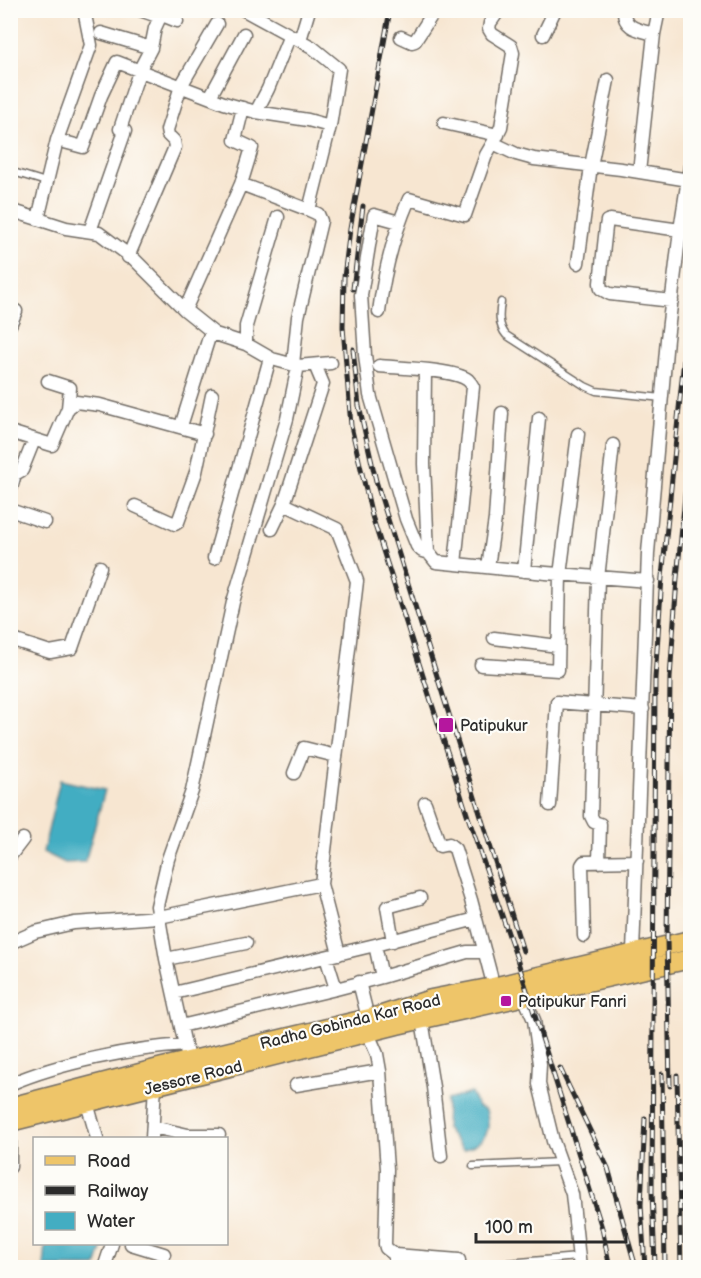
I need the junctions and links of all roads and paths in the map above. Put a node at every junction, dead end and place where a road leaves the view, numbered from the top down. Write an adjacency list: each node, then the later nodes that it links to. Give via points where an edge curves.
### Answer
1 (84, 10): 29 (street, via 91,45)
2 (140, 10): 10 (street)
3 (244, 10): 17 (street)
4 (309, 10): 17 (street)
5 (499, 10): 28 (street, via 489,29 511,46 513,53)
6 (555, 10): 16 (street)
7 (624, 10): 15 (street, via 626,22 632,28)
8 (659, 10): 15 (street)
9 (431, 12): 18 (street, via 415,41)
10 (163, 14): 11 (street); 19 (street)
11 (177, 21)
12 (218, 24): 22 (street)
13 (101, 33): 19 (street)
14 (244, 34): 23 (street)
15 (654, 34): 33 (street)
16 (543, 35)
17 (295, 38): 25 (street); 27 (street, via 339,69)
18 (401, 38)
19 (151, 48): 20 (street)
20 (140, 69): 22 (street); 29 (street, via 120,62 114,64 83,147); 43 (street, via 120,129 125,131)
21 (608, 80): 30 (street)
22 (181, 86): 23 (street); 44 (street, via 166,130 175,147)
23 (210, 97): 24 (street)
24 (243, 108): 25 (street); 36 (street, via 235,140 252,148)
25 (256, 112): 27 (street)
26 (444, 123): 28 (street)
27 (330, 126): 38 (street)
28 (496, 139): 30 (street, via 523,157); 41 (street, via 486,155 465,215 409,199)
29 (57, 140): 35 (street)
30 (591, 166): 33 (street); 45 (street)
31 (690, 166): 34 (street)
32 (10, 171): 35 (lane)
33 (639, 172): 34 (street)
34 (689, 180): 42 (street)
35 (46, 182): 40 (street)
36 (241, 184): 38 (street); 49 (street)
37 (10, 210): 40 (street)
38 (309, 210): 56 (street, via 318,214 321,222 298,317)
39 (278, 217): 53 (street, via 246,326)
40 (38, 219): 43 (street)
41 (399, 222): 50 (street, via 387,263); 78 (street, via 374,215 361,295 364,355 370,396 406,519 417,546)
42 (680, 230): 46 (street); 46 (street, via 610,220 606,227 601,289 609,294)
43 (90, 231): 44 (street, via 99,233)
44 (128, 256): 49 (street)
45 (578, 263)
46 (672, 301): 62 (street)
47 (501, 302): 62 (lane, via 499,316 506,335 585,386 605,393)
48 (10, 309): 51 (street, via 16,311)
49 (185, 310): 52 (street)
50 (380, 312)
51 (10, 325)
52 (211, 331): 53 (street); 66 (street)
53 (246, 344): 54 (street)
54 (270, 358): 56 (street); 79 (street)
55 (331, 363): 57 (street)
56 (296, 365): 57 (street); 103 (street, via 287,419 233,602 192,790 160,886)
57 (315, 365): 73 (street, via 323,384)
58 (379, 366): 59 (street)
59 (425, 370): 78 (street, via 423,464); 80 (street, via 459,376 473,387)
60 (48, 381): 63 (street, via 70,388)
61 (212, 395): 68 (street)
62 (662, 398): 86 (street)
63 (68, 408): 66 (street, via 76,402 100,405); 70 (street, via 52,446)
64 (502, 413): 82 (street)
65 (539, 418): 83 (street)
66 (181, 426): 68 (street)
67 (10, 432): 70 (street)
68 (205, 434): 74 (street, via 178,522 174,524)
69 (578, 434): 84 (street)
70 (34, 440): 72 (street, via 22,470 15,474)
71 (613, 445): 85 (street)
72 (10, 492)
73 (284, 504): 77 (street); 93 (street, via 337,529 357,581)
74 (135, 506)
75 (10, 510): 76 (street)
76 (45, 522)
77 (272, 529)
78 (428, 552): 80 (street, via 436,562)
79 (214, 558)
80 (455, 564): 82 (street)
81 (100, 567): 88 (street, via 72,648 50,652)
82 (488, 567): 83 (street)
83 (524, 571): 84 (street)
84 (560, 575): 85 (street); 89 (street)
85 (598, 578): 86 (street); 91 (street)
86 (648, 581): 92 (street)
87 (494, 638): 89 (street)
88 (10, 639)
89 (558, 646): 90 (street, via 558,670)
90 (481, 665)
91 (595, 705): 92 (street); 96 (street, via 557,702); 100 (street, via 591,820 600,824)
92 (643, 709): 99 (street)
93 (336, 756): 94 (street, via 304,748); 101 (street)
94 (294, 773)
95 (425, 802): 104 (street, via 440,846 449,844 454,849)
96 (550, 805)
97 (23, 839): 98 (street)
98 (10, 856)
99 (637, 861): 100 (street); 112 (street)
100 (599, 862): 105 (street, via 584,862 582,866)
101 (321, 884): 103 (street); 113 (street)
102 (420, 898): 106 (street, via 387,907)
103 (159, 917): 108 (street, via 74,923 34,932); 114 (street)
104 (476, 919): 106 (street); 111 (street)
105 (584, 936)
106 (393, 940): 110 (street)
107 (690, 940): 112 (main road, Radha Gobinda Kar Road)
108 (10, 943)
109 (246, 943): 114 (street)
110 (375, 945): 113 (street); 116 (street)
111 (485, 952): 116 (street, via 467,952); 117 (street)
112 (633, 952): 123 (main road, Radha Gobinda Kar Road, via 431,999)
113 (332, 955): 119 (street); 120 (street)
114 (166, 959): 120 (street)
115 (690, 959): 121 (main road, Jessore Road)
116 (382, 976): 118 (street)
117 (491, 976)
118 (359, 982): 119 (street); 123 (street)
119 (336, 989): 124 (street)
120 (174, 993): 124 (street)
121 (524, 997): 122 (main road, Jessore Road); 138 (street, via 534,1020 540,1064 538,1084)
122 (422, 1020): 123 (main road, Jessore Road); 137 (street)
123 (375, 1024): 125 (main road, Jessore Road); 126 (street)
124 (182, 1026): 125 (street)
125 (189, 1061): 127 (street, via 160,1047 95,1059); 129 (main road, Jessore Road); 131 (main road)
126 (380, 1071): 128 (street); 144 (street, via 387,1169 385,1244)
127 (10, 1084)
128 (296, 1084)
129 (155, 1085): 130 (main road, Jessore Road); 134 (street)
130 (87, 1103): 132 (main road, Jessore Road); 136 (street)
131 (10, 1107)
132 (10, 1122)
133 (10, 1133): 140 (street)
134 (153, 1133): 135 (street)
135 (219, 1135)
136 (97, 1137)
137 (441, 1156)
138 (560, 1162): 139 (lane); 145 (street, via 572,1194)
139 (473, 1166)
140 (10, 1167)
141 (112, 1245): 147 (street)
142 (134, 1245): 143 (street)
143 (164, 1254)
144 (395, 1261): 148 (street, via 459,1260)
145 (579, 1262): 146 (lane)
146 (508, 1263)
147 (104, 1268)
148 (459, 1268)

